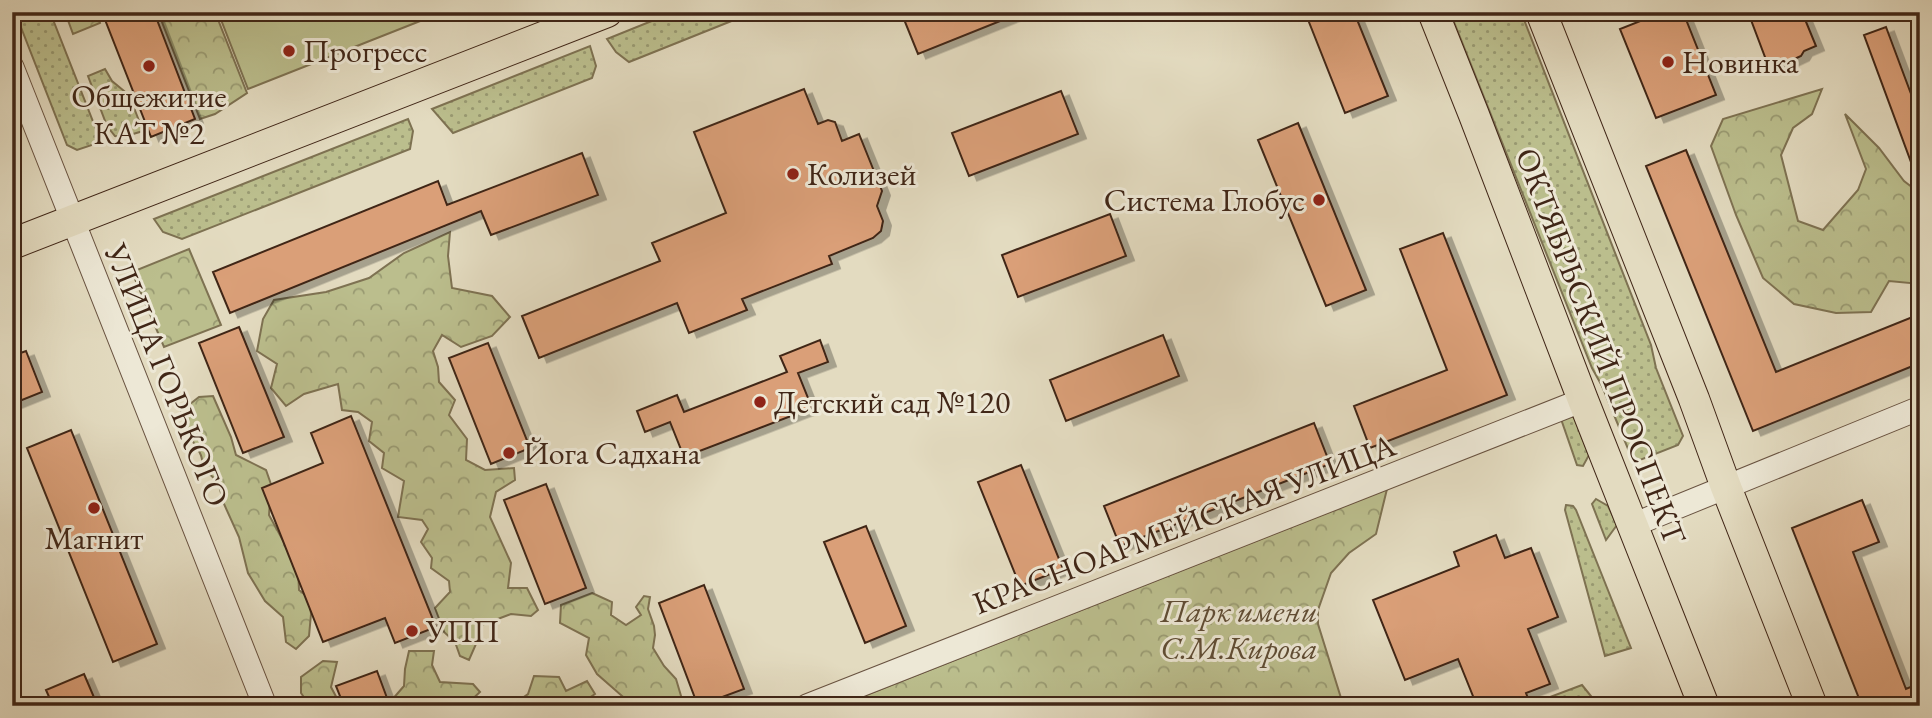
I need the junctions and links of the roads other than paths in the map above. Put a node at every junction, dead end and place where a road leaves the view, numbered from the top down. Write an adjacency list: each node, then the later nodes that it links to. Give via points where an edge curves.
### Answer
1 (607, 12): 5 (main road)
2 (1433, 12): 7 (main road, ОКТЯБРЬСКИЙ ПРОСПЕКТ)
3 (1541, 12): 9 (main road, ОКТЯБРЬСКИЙ ПРОСПЕКТ)
4 (12, 67): 5 (street, УЛИЦА ГОРЬКОГО)
5 (72, 221): 6 (main road); 11 (street, УЛИЦА ГОРЬКОГО)
6 (12, 244)
7 (1583, 400): 10 (main road, ОКТЯБРЬСКИЙ ПРОСПЕКТ); 12 (street, КРАСНОАРМЕЙСКАЯ УЛИЦА)
8 (1920, 408): 9 (street)
9 (1726, 487): 10 (street); 14 (main road, ОКТЯБРЬСКИЙ ПРОСПЕКТ)
10 (1633, 525): 13 (main road, ОКТЯБРЬСКИЙ ПРОСПЕКТ)
11 (265, 706)
12 (807, 706)
13 (1704, 706)
14 (1812, 706)

